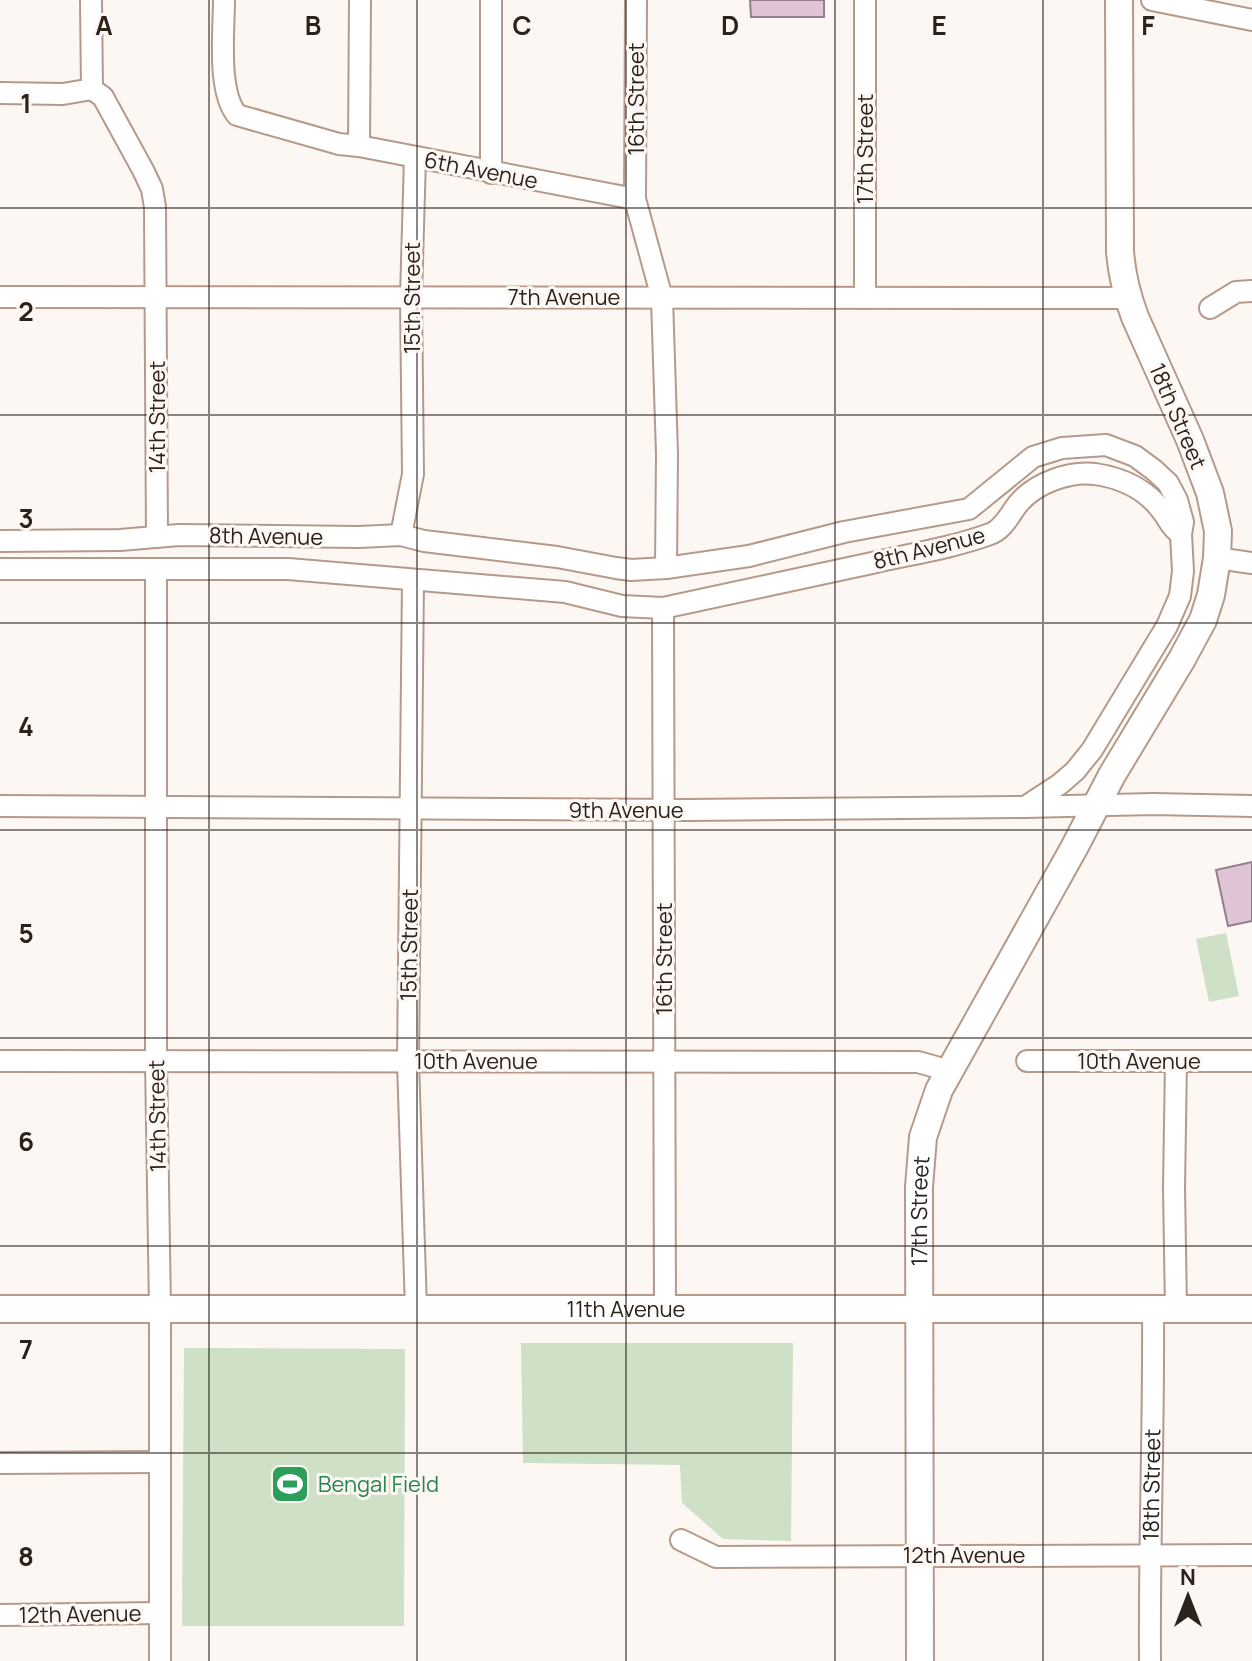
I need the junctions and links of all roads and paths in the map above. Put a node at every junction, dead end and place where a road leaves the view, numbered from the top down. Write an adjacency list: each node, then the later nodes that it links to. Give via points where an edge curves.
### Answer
1 (91, 0): 10 (street)
2 (224, 0): 12 (street, 6th Avenue, via 227,95 237,115)
3 (360, 0): 12 (street)
4 (491, 0): 14 (street)
5 (636, 0): 15 (street, 16th Street)
6 (865, 0): 21 (street, 17th Street)
7 (1119, 0): 22 (main road, 18th Street, via 1120,252)
8 (1152, 0): 9 (street)
9 (1252, 20)
10 (92, 89): 11 (street); 19 (street, 14th Street, via 103,97 152,189)
11 (0, 93)
12 (359, 146): 13 (street, 6th Avenue)
13 (415, 157): 14 (street, 6th Avenue); 18 (street, 15th Street)
14 (491, 173): 15 (street, 6th Avenue)
15 (635, 199): 20 (street)
16 (1252, 291): 23 (street, via 1236,292)
17 (0, 297): 19 (street, 7th Avenue)
18 (411, 297): 19 (street, 7th Avenue); 20 (street, 7th Avenue); 25 (street, 15th Street, via 413,474)
19 (157, 298): 26 (street, 14th Street)
20 (662, 298): 21 (street, 7th Avenue); 30 (street)
21 (865, 298): 22 (street, 7th Avenue)
22 (1128, 298): 28 (main road, 18th Street, via 1210,493)
23 (1210, 308)
24 (1181, 534): 30 (street, 8th Avenue, via 1177,500 1154,470 1122,450 1081,445 1033,457 969,509 749,556); 34 (street, 8th Avenue, via 1134,485 1093,474 1074,475 1031,492 994,533); 39 (street, via 1182,583 1167,626 1092,750 1060,784)
25 (401, 535): 26 (street, 8th Avenue); 30 (street, 8th Avenue, via 631,570)
26 (157, 537): 27 (street, 8th Avenue)
27 (0, 541)
28 (1217, 558): 29 (street); 37 (main road, 18th Street, via 1203,620)
29 (1252, 563)
30 (666, 568)
31 (0, 569): 32 (street, 8th Avenue)
32 (156, 570): 33 (street, 8th Avenue, via 288,569); 36 (street, 14th Street)
33 (413, 580): 34 (street, 8th Avenue, via 565,592 622,606); 40 (street, 15th Street)
34 (663, 608): 41 (street, 16th Street)
35 (0, 806): 36 (street, 9th Avenue)
36 (157, 806): 40 (street, 9th Avenue); 43 (street, 14th Street)
37 (1097, 806): 38 (street, 9th Avenue); 39 (street, 9th Avenue); 49 (main road, 17th Street)
38 (1252, 806)
39 (1025, 807): 41 (street, 9th Avenue)
40 (410, 809): 41 (street, 9th Avenue); 48 (street, 15th Street)
41 (664, 810): 44 (street, 16th Street)
42 (0, 1061): 43 (street, 10th Avenue)
43 (156, 1061): 48 (street, 10th Avenue); 51 (street, 14th Street)
44 (664, 1061): 48 (street, 10th Avenue); 49 (street, 10th Avenue, via 918,1062); 53 (street, 16th Street)
45 (1027, 1061): 46 (street, 10th Avenue)
46 (1176, 1061): 47 (street, 10th Avenue); 55 (street, 18th Street, via 1174,1188)
47 (1252, 1061)
48 (408, 1062): 52 (street, 15th Street)
49 (950, 1071): 54 (main road, 17th Street, via 923,1137)
50 (0, 1309): 51 (main road, 11th Avenue)
51 (160, 1309): 52 (main road, 11th Avenue); 57 (street, 14th Street)
52 (416, 1309): 53 (main road, 11th Avenue)
53 (665, 1309): 54 (main road, 11th Avenue)
54 (919, 1309): 55 (main road, 11th Avenue); 62 (main road, 17th Street)
55 (1164, 1309): 56 (main road, 11th Avenue); 60 (street, 18th Street, via 1153,1430)
56 (1252, 1309)
57 (159, 1462): 58 (street); 63 (street, 14th Street)
58 (0, 1463)
59 (681, 1540): 62 (street, 12th Avenue, via 716,1557)
60 (1150, 1555): 61 (street, 12th Avenue); 62 (street, 12th Avenue); 67 (street, 18th Street)
61 (1252, 1555)
62 (920, 1556): 66 (main road, 17th Street)
63 (160, 1613): 64 (street, 12th Avenue); 65 (street, 14th Street)
64 (0, 1615)
65 (160, 1661)
66 (920, 1661)
67 (1150, 1661)

